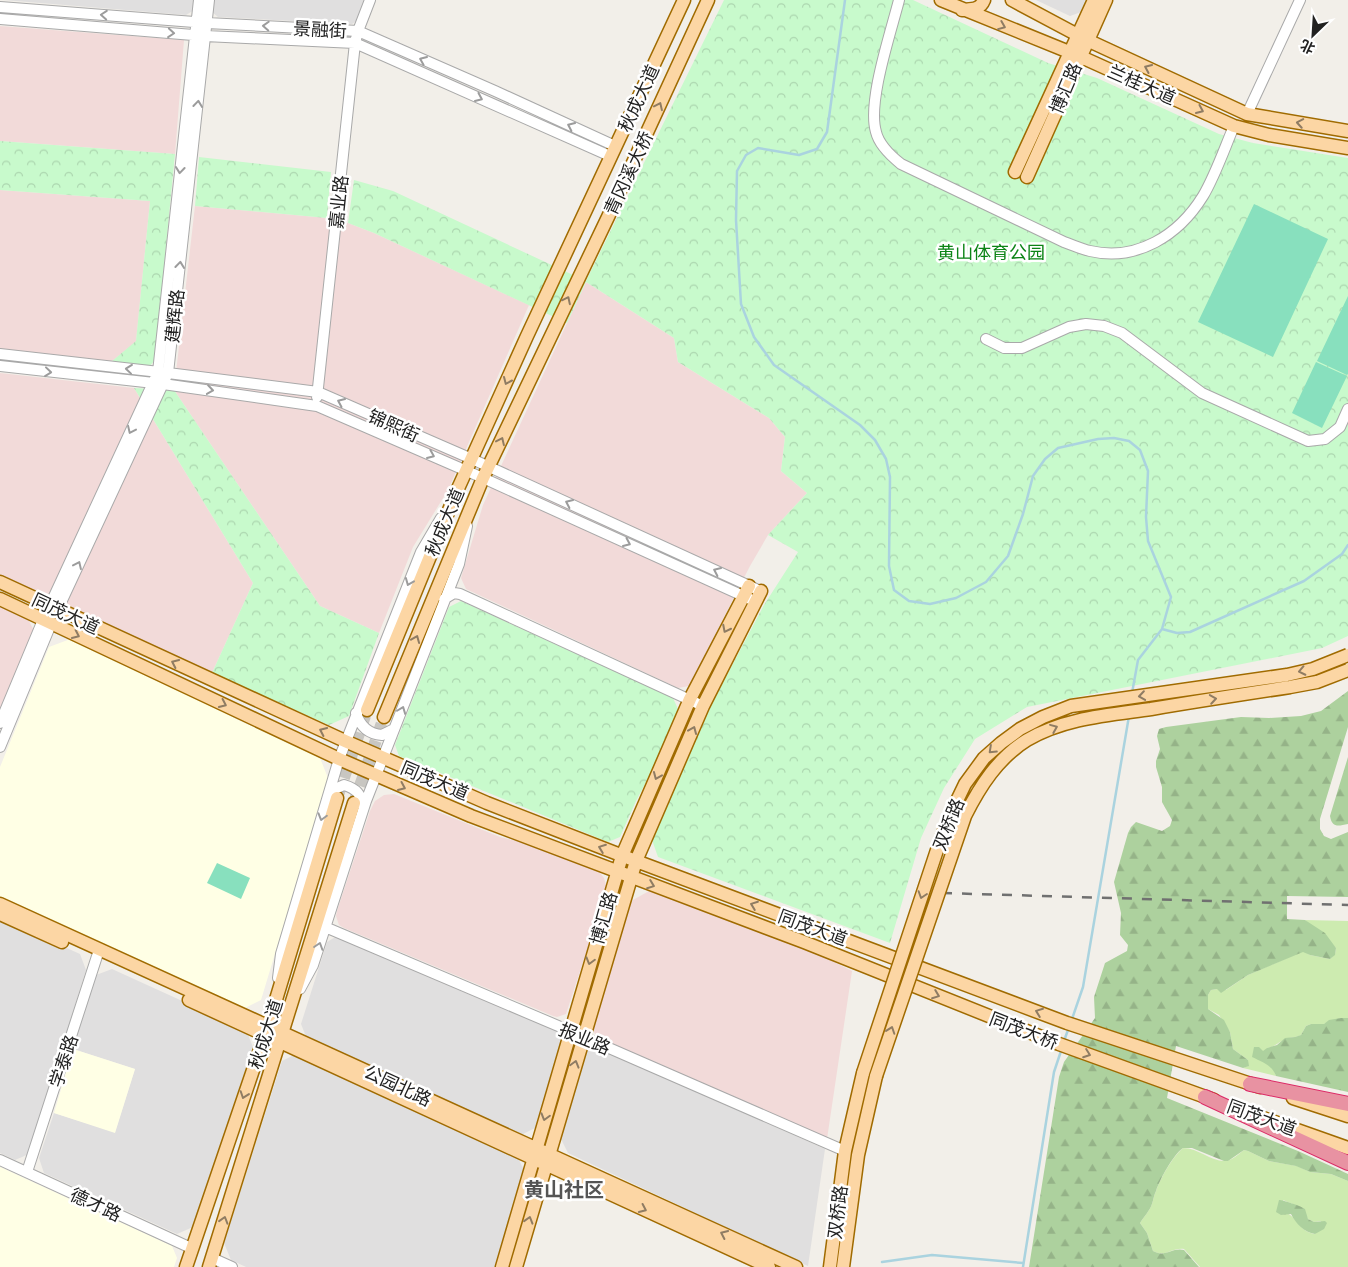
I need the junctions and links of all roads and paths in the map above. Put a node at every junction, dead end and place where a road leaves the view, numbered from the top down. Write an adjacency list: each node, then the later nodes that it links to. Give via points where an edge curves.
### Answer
1 (199, 0): 16 (street, 建辉路)
2 (210, 0): 16 (street, 建辉路)
3 (370, 0): 17 (street, 嘉业路)
4 (684, 0): 26 (main road, 秋成大道)
5 (708, 0): 32 (main road, 青冈溪大桥, one-way to 5)
6 (899, 0): 23 (street, via 873,112 876,133 887,152 902,164 1064,242 1090,251 1115,254 1140,250 1166,237 1187,219 1204,194)
7 (941, 0): 14 (main road, 兰桂大道)
8 (984, 0): 14 (main road, via 975,9)
9 (1012, 0): 19 (main road, 兰桂大道)
10 (1094, 0): 19 (main road, 博汇路)
11 (1106, 0): 19 (main road, 博汇路)
12 (1300, 0): 22 (street)
13 (0, 7): 16 (street, 景融街, one-way to 13)
14 (962, 10): 21 (main road, 兰桂大道, one-way to 21)
15 (0, 19): 18 (street, 景融街, one-way to 18)
16 (201, 22): 17 (street, 景融街, one-way to 16); 18 (street, 建辉路)
17 (358, 32): 20 (street, 嘉业路); 26 (street, 景融街, one-way to 17, via 495,91)
18 (200, 35): 20 (street, 景融街); 35 (street, 建辉路)
19 (1082, 38): 21 (main road, 博汇路); 22 (main road, 兰桂大道, one-way to 19)
20 (355, 43): 26 (street, 景融街, one-way to 26); 37 (street, 嘉业路)
21 (1074, 54): 23 (main road, 兰桂大道, one-way to 23); 27 (main road, 博汇路); 28 (main road, 博汇路)
22 (1247, 114): 24 (main road, 兰桂大道, one-way to 22)
23 (1234, 126): 25 (main road, 兰桂大道)
24 (1348, 131)
25 (1348, 148)
26 (613, 151): 29 (main road, 秋成大道)
27 (1015, 172)
28 (1027, 177)
29 (592, 196): 30 (main road, 青冈溪大桥)
30 (527, 336): 40 (main road, 秋成大道, one-way to 40)
31 (986, 339): 39 (street, via 1004,348 1022,348 1069,327 1086,324 1104,326 1122,333 1202,393 1308,441 1325,439 1340,427)
32 (546, 344): 41 (main road, 秋成大道, one-way to 32)
33 (0, 354): 35 (street, 锦熙街, one-way to 33)
34 (0, 366): 36 (street, 锦熙街, one-way to 36)
35 (163, 372): 36 (street, 建辉路); 37 (street, 锦熙街)
36 (158, 383): 38 (street, 锦熙街, one-way to 38); 48 (street, 建辉路)
37 (318, 392): 38 (street, 嘉业路); 40 (street, 锦熙街, one-way to 37)
38 (317, 406): 40 (street, 锦熙街, one-way to 40)
39 (1348, 409)
40 (469, 465): 41 (street, 锦熙街); 54 (main road, 秋成大道, one-way to 54)
41 (486, 472): 42 (main road, 秋成大道); 44 (street, 锦熙街)
42 (473, 501): 47 (street, via 459,564); 55 (main road, 秋成大道, one-way to 42)
43 (0, 582): 48 (main road, 同茂大道)
44 (746, 591): 45 (street, 锦熙街); 52 (main road, 博汇路, one-way to 52)
45 (758, 596): 53 (main road, 博汇路)
46 (0, 599): 49 (main road, 同茂大道)
47 (444, 600): 52 (street, via 454,593 460,594); 57 (street, one-way to 47)
48 (54, 607): 58 (main road, 同茂大道, one-way to 48)
49 (47, 622): 56 (street); 59 (street); 61 (main road, 同茂大道, one-way to 61)
50 (1348, 655): 81 (main road, 双桥路, one-way to 81, bridge, via 1313,669 1287,674 1071,706 1020,729 1001,742 970,778 941,838)
51 (1348, 670): 81 (main road, 双桥路, one-way to 51, bridge, via 965,816 978,790 1010,753 1028,740 1074,720 1290,687 1317,682)
52 (690, 699): 53 (street); 65 (main road, 博汇路, one-way to 65)
53 (703, 706): 66 (main road, 博汇路, one-way to 53)
54 (362, 712): 57 (street, via 358,720 368,732 382,735); 58 (street)
55 (384, 717)
56 (0, 722)
57 (394, 728): 60 (street)
58 (345, 741): 60 (main road, 同茂大道); 61 (street)
59 (0, 747)
60 (383, 758): 62 (street); 65 (main road, 同茂大道, one-way to 60)
61 (338, 759): 62 (main road, 同茂大道); 63 (street)
62 (376, 775): 64 (street); 67 (main road, 同茂大道, one-way to 67)
63 (332, 797): 64 (street, via 335,789 344,785 354,788 361,796); 76 (main road, 秋成大道, one-way to 76)
64 (358, 806): 71 (street); 75 (main road, 秋成大道)
65 (622, 856): 66 (main road, 同茂大道); 67 (main road, 博汇路)
66 (636, 861): 68 (main road, 博汇路); 72 (main road, 同茂大道, one-way to 66)
67 (616, 872): 68 (main road, 同茂大道); 77 (main road, 博汇路, one-way to 77)
68 (630, 877): 74 (main road, 同茂大道, one-way to 74); 78 (main road, 博汇路)
69 (0, 904): 73 (main road, 公园北路)
70 (0, 914): 73 (main road, 公园北路)
71 (325, 927): 75 (street, one-way to 71, via 313,965); 77 (street, 报业路)
72 (882, 952): 80 (main road, 同茂大桥, one-way to 72, bridge, via 1068,1023)
73 (98, 954): 76 (main road, 公园北路); 93 (street, 学泰路)
74 (874, 971): 83 (main road, 同茂大桥, one-way to 83, bridge)
75 (291, 1005): 79 (main road, 秋成大道)
76 (266, 1030): 79 (main road, 公园北路); 94 (main road, 秋成大道, one-way to 94)
77 (570, 1031): 78 (street, 报业路); 89 (main road, 博汇路, one-way to 89)
78 (583, 1036): 88 (street, 报业路); 90 (main road, 博汇路, one-way to 78)
79 (281, 1037): 89 (main road, 公园北路); 95 (main road, 秋成大道, one-way to 79)
80 (1184, 1062): 82 (main road, 同茂大道)
81 (869, 1075): 88 (main road, 双桥路); 103 (main road, 双桥路)
82 (1250, 1084): 85 (highway); 86 (main road, 同茂大道)
83 (1176, 1086): 84 (main road, 同茂大道)
84 (1204, 1097): 87 (main road, 同茂大道); 92 (highway)
85 (1348, 1104)
86 (1348, 1116)
87 (1348, 1148)
88 (845, 1151): 102 (main road, 双桥路)
89 (534, 1153): 90 (main road, 公园北路); 99 (main road, 博汇路)
90 (547, 1159): 96 (main road, 公园北路); 100 (main road, 博汇路, one-way to 90)
91 (0, 1160): 93 (street, 德才路)
92 (1348, 1163)
93 (27, 1172): 94 (street, 德才路)
94 (192, 1248): 97 (main road, 秋成大道)
95 (211, 1262): 98 (street)
96 (767, 1262): 101 (main road, 公园北路)
97 (186, 1267)
98 (232, 1267)
99 (502, 1267)
100 (516, 1267)
101 (796, 1267)
102 (830, 1267)
103 (843, 1267)

